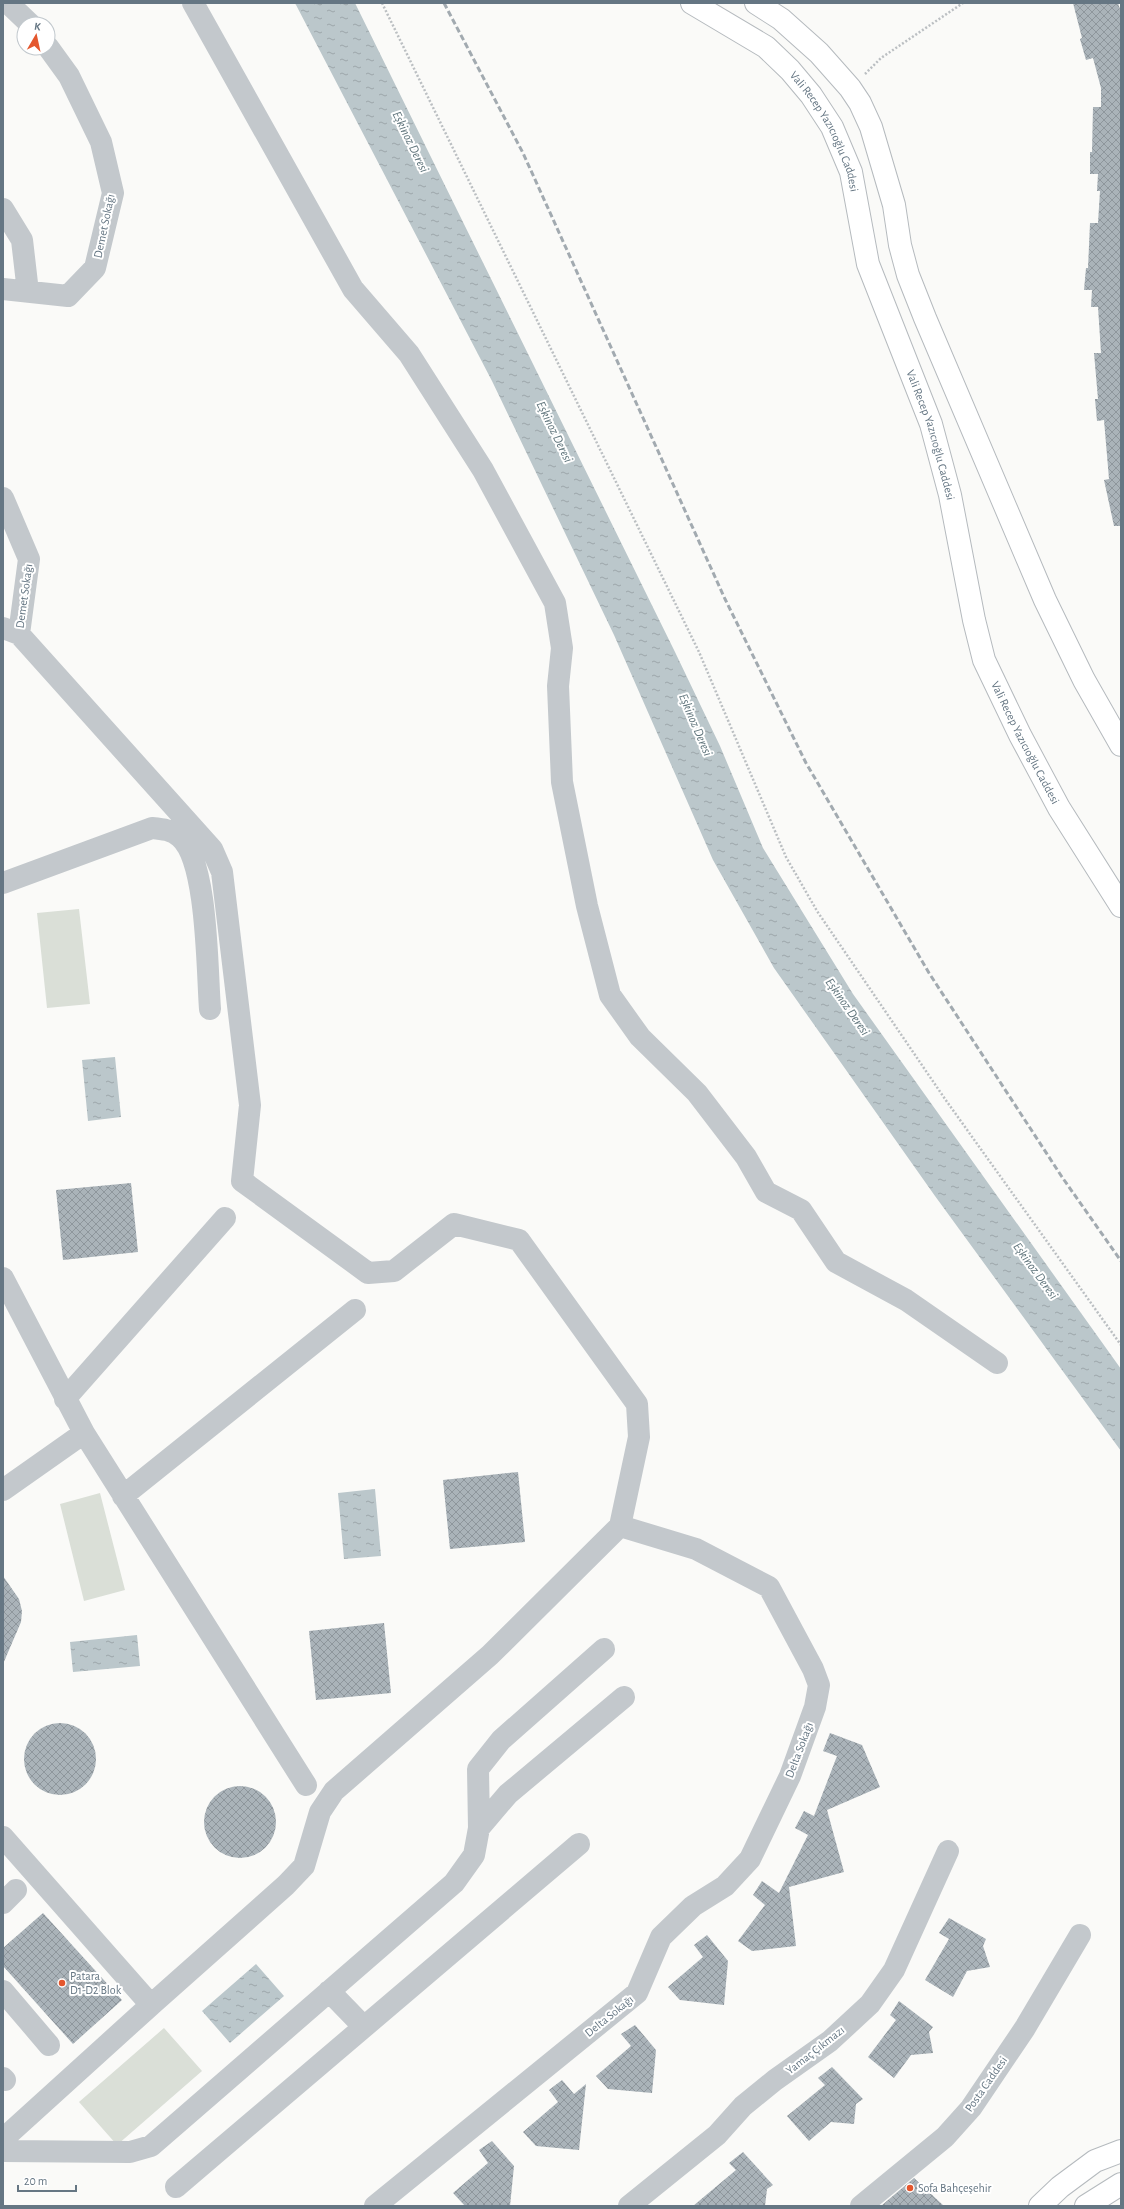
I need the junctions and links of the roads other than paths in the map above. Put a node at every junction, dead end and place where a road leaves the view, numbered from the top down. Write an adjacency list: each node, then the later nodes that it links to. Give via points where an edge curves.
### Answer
1 (8, 3): 5 (street)
2 (193, 3): 19 (street, via 353,289 409,354 483,470 555,603 562,648 558,686 562,782 587,906 610,996 640,1036 696,1093 746,1157 766,1192 801,1210 836,1262 906,1300)
3 (692, 3): 14 (main road, Vali Recep Yazıcıoğlu Caddesi, via 766,47 811,95 832,127 851,172 868,264 931,424 950,495 984,660 1059,808)
4 (756, 3): 12 (main road, via 781,19 819,53 860,103 871,127 894,205 908,275 922,310 1045,600 1084,680)
5 (22, 16)
6 (55, 56): 9 (street, Demet Sokağı, via 69,76 101,142 112,193 95,268 68,296)
7 (3, 209): 9 (street, via 22,240)
8 (3, 289): 9 (street, Demet Sokağı)
9 (28, 292)
10 (3, 498): 11 (street, Demet Sokağı, via 30,559)
11 (11, 631): 24 (street, via 212,849 222,872 250,1105 242,1181 368,1273 394,1271 454,1224 519,1240 637,1404 639,1437)
12 (1121, 745)
13 (3, 883): 15 (street, via 152,828 171,831 182,838 193,858 201,886)
14 (1121, 906)
15 (210, 1009)
16 (225, 1218): 20 (street)
17 (3, 1278): 20 (street)
18 (355, 1310): 23 (street)
19 (997, 1364)
20 (66, 1399): 21 (street)
21 (84, 1433): 22 (street); 23 (street)
22 (3, 1490)
23 (123, 1496): 27 (street)
24 (620, 1526): 35 (street, via 490,1656 334,1791 320,1812 304,1866 286,1885); 45 (street, Delta Sokağı, via 696,1549 769,1587 813,1669 819,1685 815,1707 790,1776 750,1859 724,1886 693,1906 661,1937 637,1993)
25 (604, 1649): 28 (street, via 501,1740 484,1760 478,1769)
26 (624, 1697): 28 (street, via 508,1794)
27 (306, 1785)
28 (479, 1828): 34 (street, via 474,1855 454,1883)
29 (3, 1837): 35 (street)
30 (579, 1844): 36 (street)
31 (948, 1851): 46 (street, Yamaç Çıkmazı, via 894,1970 870,2004 830,2041 743,2106 717,2135)
32 (1080, 1935): 47 (street, Posta Caddesi, via 1025,2028 971,2108 945,2137)
33 (3, 1991): 37 (street)
34 (330, 1991): 36 (street); 40 (street, via 151,2146 130,2152)
35 (150, 2005): 38 (street)
36 (363, 2026): 44 (street)
37 (49, 2045)
38 (3, 2139)
39 (1121, 2140): 42 (street)
40 (3, 2151)
41 (1121, 2151): 42 (main road)
42 (1095, 2161): 48 (main road, via 1060,2187)
43 (1121, 2184): 49 (main road)
44 (176, 2188)
45 (375, 2206)
46 (630, 2206)
47 (861, 2206)
48 (1040, 2206)
49 (1086, 2206)

